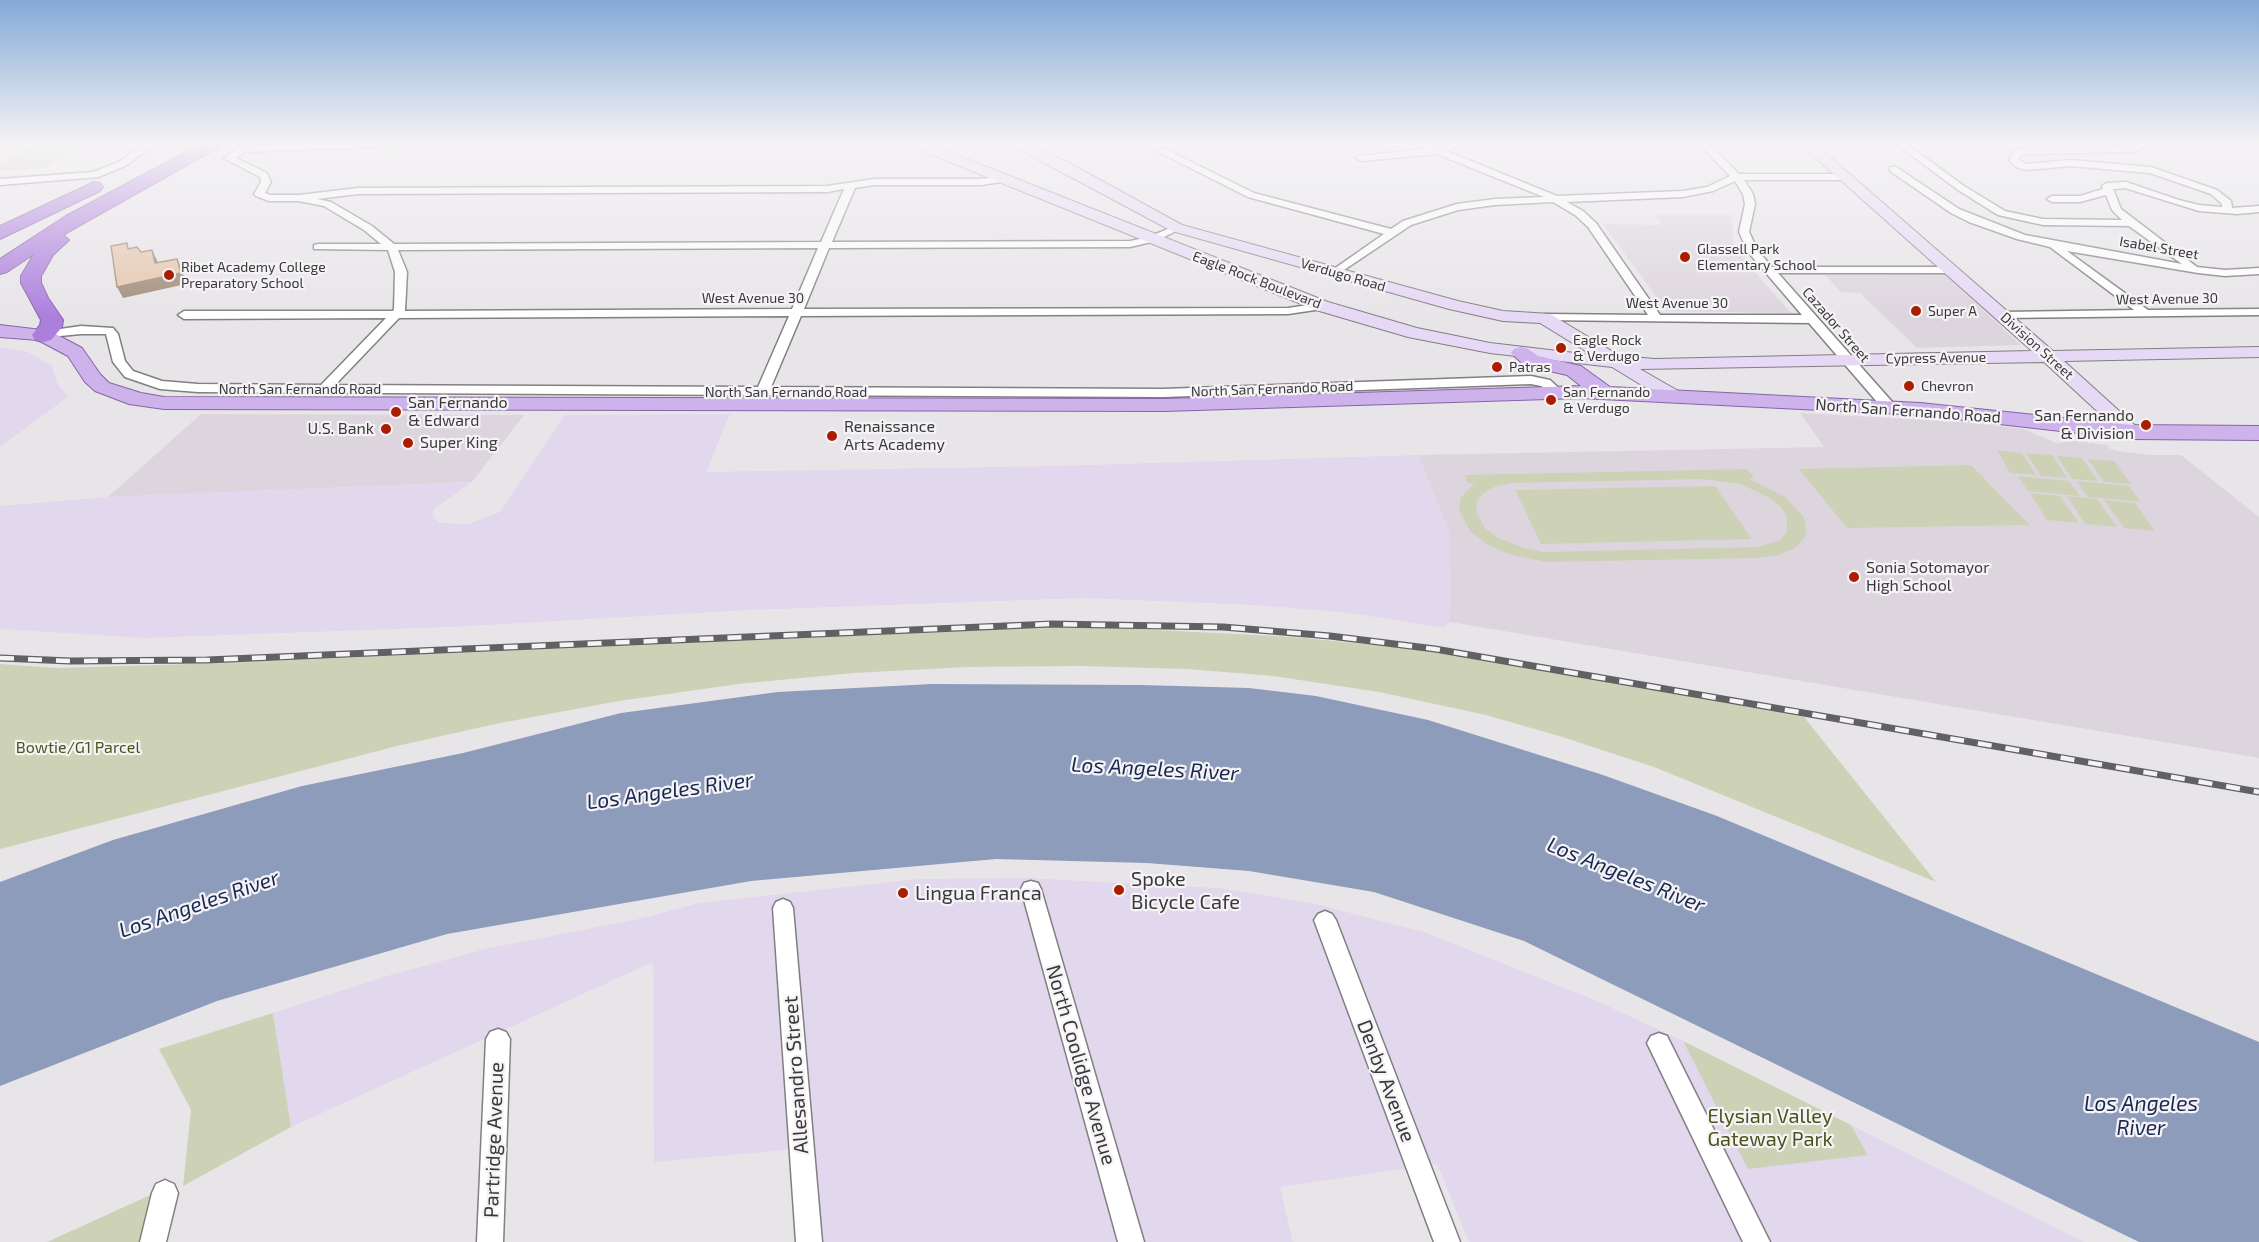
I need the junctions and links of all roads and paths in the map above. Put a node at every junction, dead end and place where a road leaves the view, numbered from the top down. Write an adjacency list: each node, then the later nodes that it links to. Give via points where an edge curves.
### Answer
1 (92, 201): 21 (highway)
2 (102, 201): 21 (highway)
3 (311, 201): 18 (street)
4 (340, 201): 18 (street)
5 (844, 201): 28 (street)
6 (1059, 201): 26 (street, Eagle Rock Boulevard)
7 (1128, 201): 23 (street, Verdugo Road)
8 (1274, 201): 24 (street)
9 (1527, 201): 24 (street, via 1456,207 1420,218)
10 (1559, 201): 46 (street, via 1592,225)
11 (1749, 201): 33 (street, Cazador Street, via 1744,222 1746,238)
12 (1873, 201): 34 (street, Division Street)
13 (1941, 201): 27 (street, Isabel Street, via 2001,231)
14 (1982, 201): 22 (street, via 2002,213 2039,222)
15 (2113, 201): 22 (street)
16 (2174, 201): 20 (street)
17 (2226, 201): 20 (street)
18 (331, 206): 30 (street)
19 (2259, 209): 20 (street)
20 (2227, 211)
21 (55, 223): 25 (highway); 25 (highway)
22 (2131, 224): 35 (street)
23 (1178, 228): 26 (street); 37 (street, Verdugo Road)
24 (1393, 232): 37 (street)
25 (23, 239): 31 (highway); 32 (highway); 49 (highway, via 31,283 52,320)
26 (1152, 239): 28 (street, via 1130,244); 38 (street, Eagle Rock Boulevard)
27 (2053, 245): 35 (street, Isabel Street); 42 (street)
28 (826, 246): 30 (street); 40 (street)
29 (318, 247): 30 (street)
30 (392, 247): 41 (street, via 401,272 400,309)
31 (0, 253)
32 (0, 268)
33 (1768, 270): 34 (street); 47 (street, Cazador Street)
34 (1952, 270): 44 (street, Division Street)
35 (2198, 270): 36 (street, Isabel Street)
36 (2259, 271)
37 (1335, 273): 45 (street, Verdugo Road, via 1485,312)
38 (1322, 306): 40 (street, West Avenue 30, via 1288,311); 51 (street, Eagle Rock Boulevard, via 1414,333)
39 (2259, 312): 42 (street, West Avenue 30)
40 (798, 313): 41 (street, West Avenue 30); 61 (street)
41 (396, 314): 43 (street, West Avenue 30); 57 (street)
42 (2146, 314): 44 (street, West Avenue 30)
43 (184, 315)
44 (2004, 316): 52 (street, Division Street)
45 (1544, 318): 46 (street, West Avenue 30); 54 (street, Verdugo Road)
46 (1656, 318): 47 (street, West Avenue 30)
47 (1810, 319): 53 (street, Cazador Street)
48 (0, 332): 49 (main road, North San Fernando Road)
49 (43, 335): 56 (street, North San Fernando Road, via 109,331 119,362 129,374 154,383); 62 (main road, North San Fernando Road, via 75,352 102,387)
50 (2259, 352): 52 (street, Cypress Avenue)
51 (1521, 353): 54 (street, Eagle Rock Boulevard); 55 (main road, via 1531,361 1569,368)
52 (2049, 356): 53 (street, Cypress Avenue); 64 (street, Division Street)
53 (1846, 360): 54 (street, Cypress Avenue); 63 (street, Cazador Street)
54 (1614, 362): 60 (street, Verdugo Road)
55 (1583, 376): 58 (main road); 59 (main road)
56 (191, 388): 57 (street, North San Fernando Road); 62 (main road)
57 (322, 390): 61 (street, North San Fernando Road)
58 (1560, 391): 59 (main road, North San Fernando Road); 61 (main road, North San Fernando Road, via 1176,405)
59 (1603, 392): 60 (main road, North San Fernando Road)
60 (1673, 396): 63 (main road, North San Fernando Road)
61 (760, 399): 62 (main road, North San Fernando Road, via 205,404)
62 (150, 401)
63 (1889, 407): 64 (main road, North San Fernando Road)
64 (2132, 432): 65 (main road, North San Fernando Road)
65 (2259, 433)
66 (1031, 889): 75 (street, North Coolidge Avenue)
67 (783, 908): 74 (street, Allesandro Street)
68 (1325, 921): 76 (street, Denby Avenue)
69 (498, 1039): 73 (street, Partridge Avenue)
70 (1659, 1043): 77 (street)
71 (165, 1193): 72 (street)
72 (153, 1242)
73 (490, 1242)
74 (809, 1242)
75 (1131, 1242)
76 (1448, 1242)
77 (1757, 1242)

